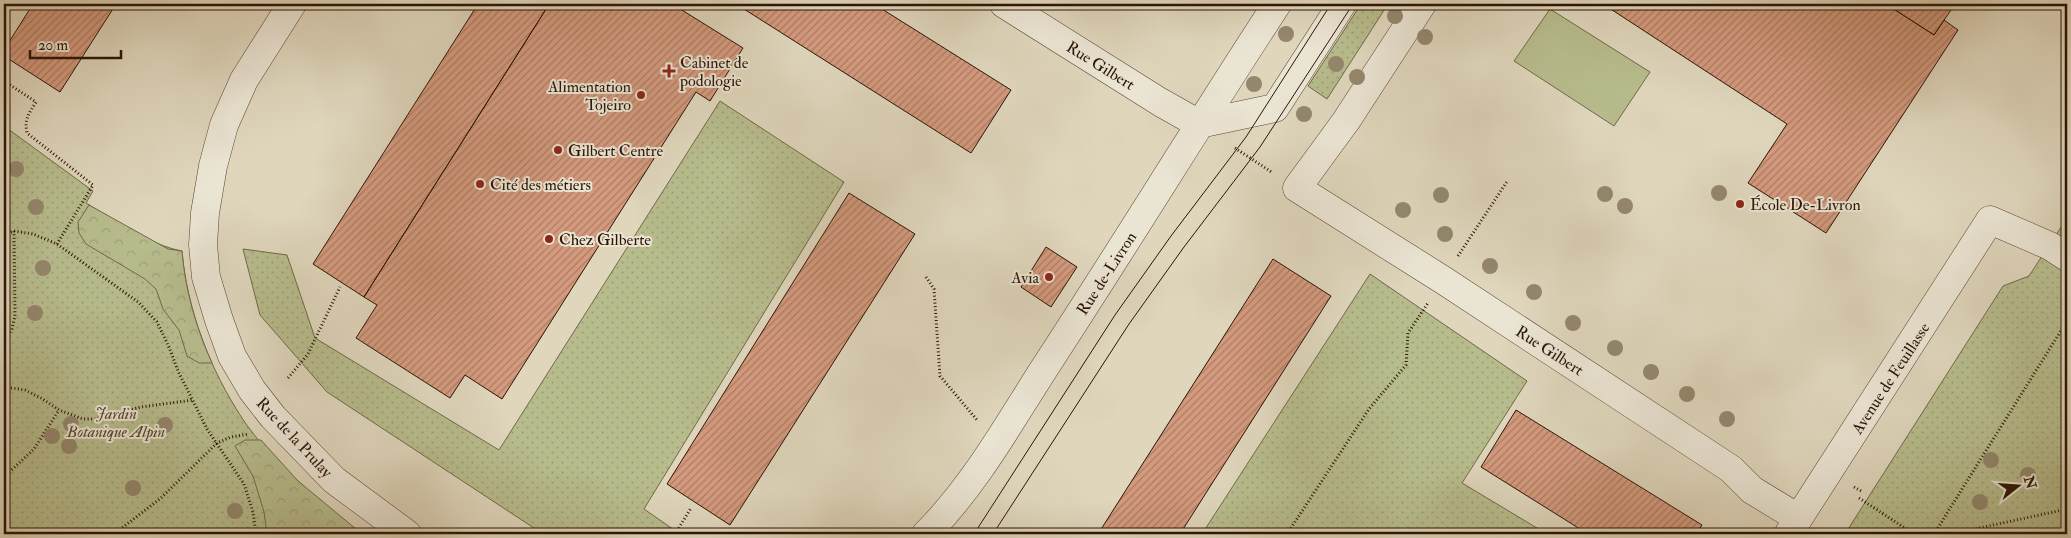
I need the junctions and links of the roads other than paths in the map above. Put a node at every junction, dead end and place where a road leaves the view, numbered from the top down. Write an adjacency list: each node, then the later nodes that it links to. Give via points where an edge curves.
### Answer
1 (292, 4): 9 (street, Rue de la Prulay, via 244,80 224,125 205,213 206,276 232,356 252,390 334,480)
2 (1004, 4): 6 (street, Rue Gilbert)
3 (1277, 4): 6 (street, Rue de-Livron)
4 (1342, 4): 6 (street, via 1275,108)
5 (1422, 4): 8 (street, Rue Gilbert, via 1346,121 1297,188 1731,469)
6 (1198, 124): 10 (street, Rue de-Livron, via 980,470 945,516)
7 (2067, 257): 8 (street, Avenue de Feuillasse, via 2050,246 1990,220)
8 (1793, 526)
9 (407, 534)
10 (926, 534)

